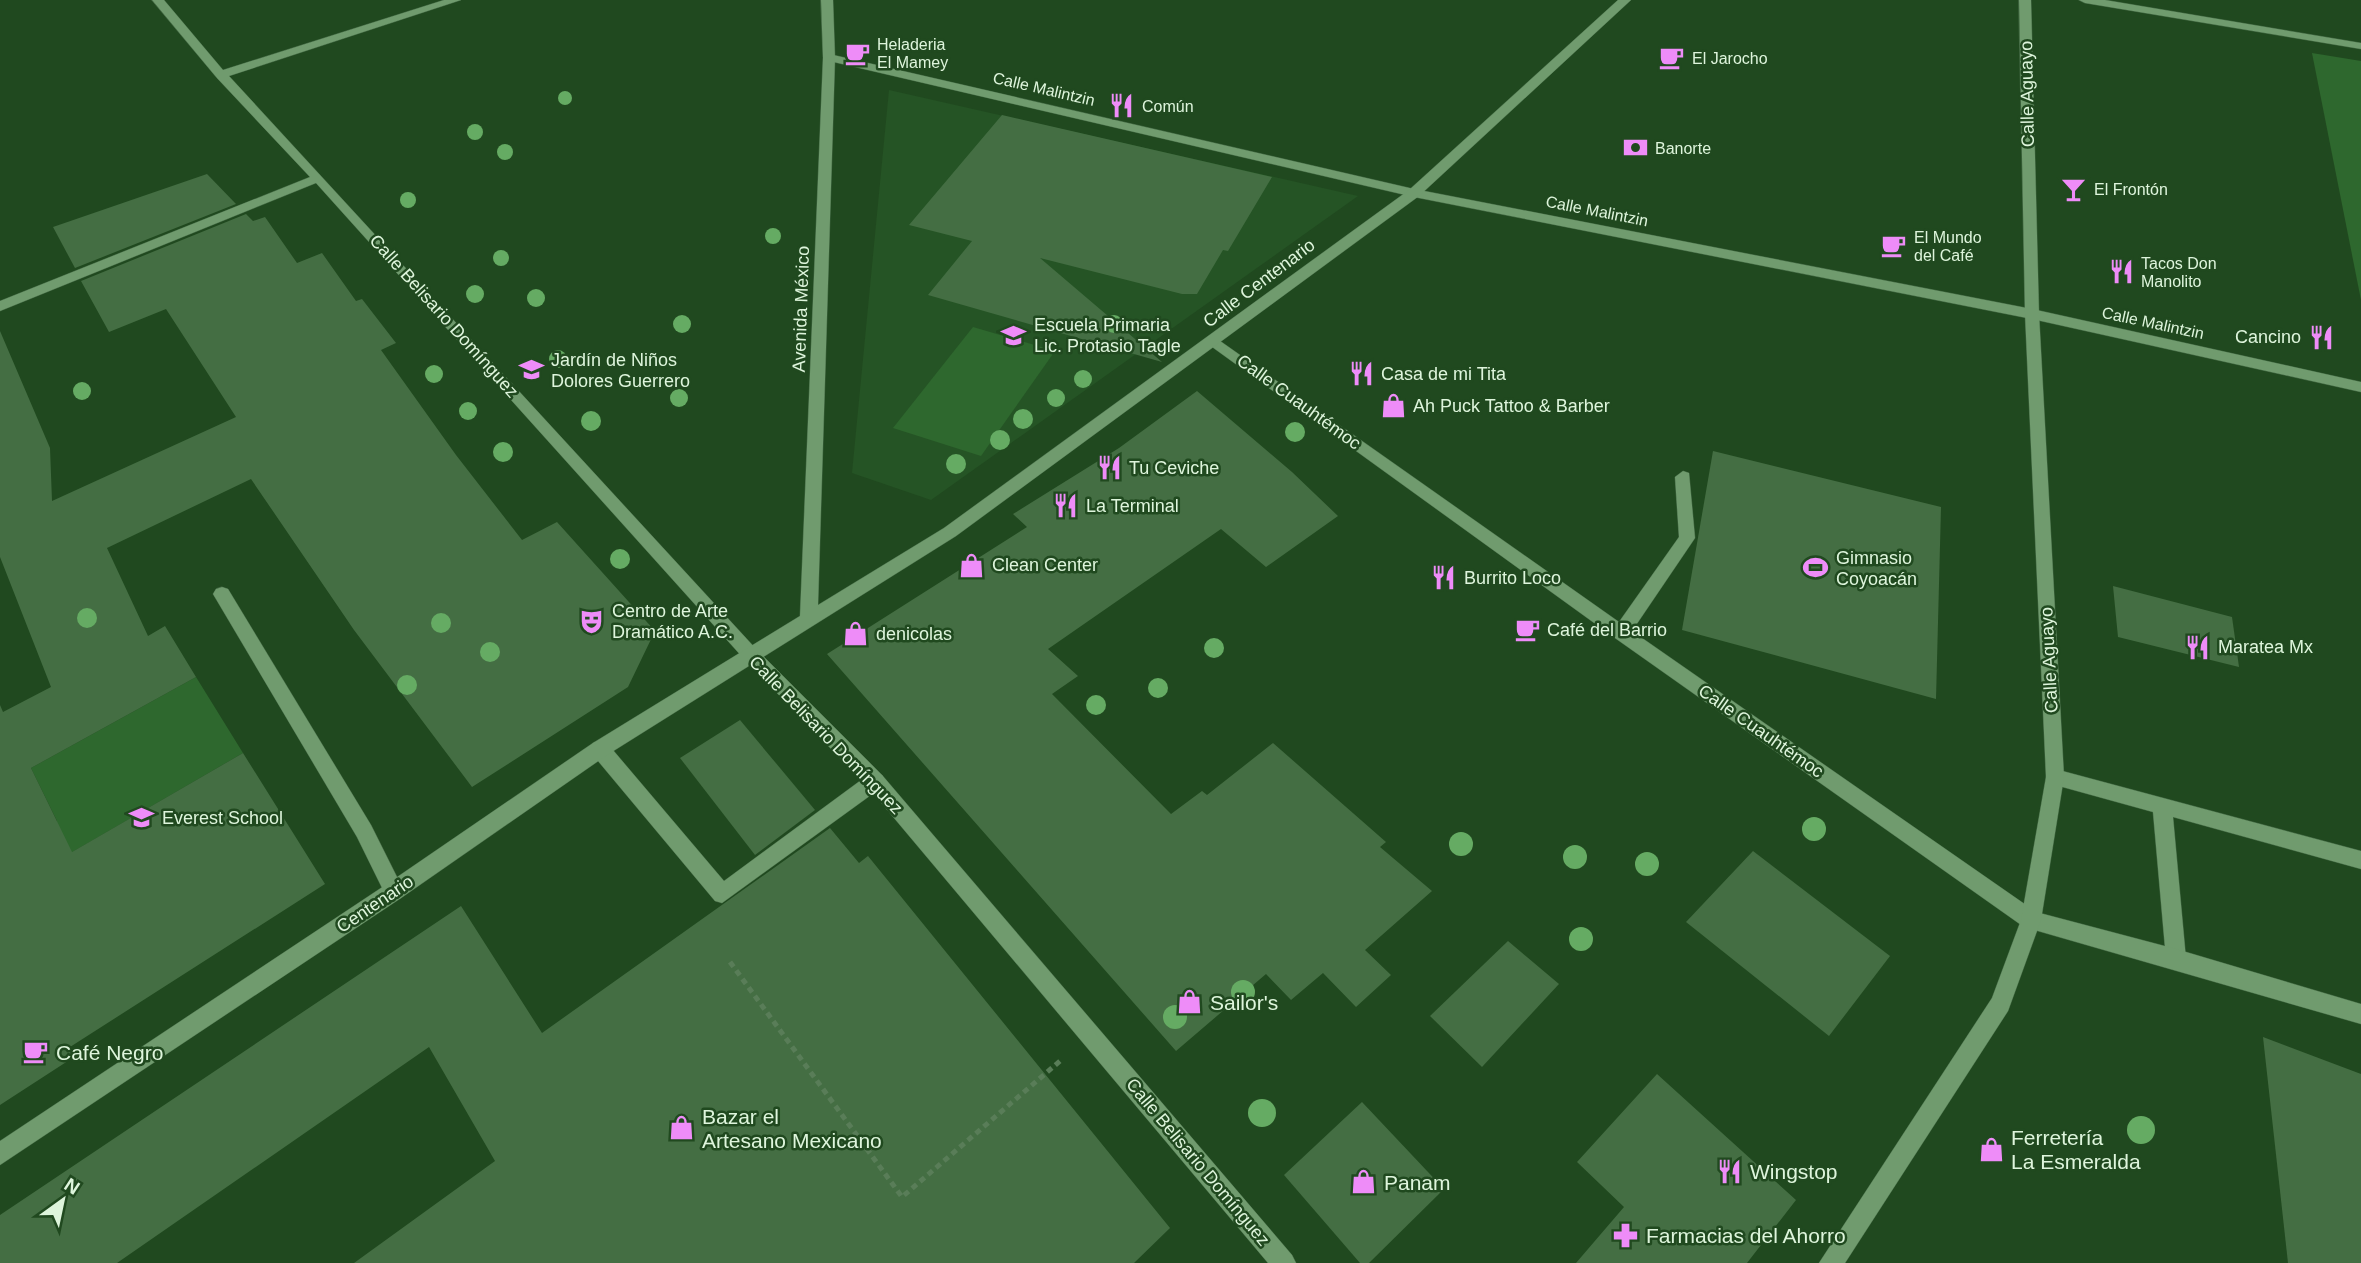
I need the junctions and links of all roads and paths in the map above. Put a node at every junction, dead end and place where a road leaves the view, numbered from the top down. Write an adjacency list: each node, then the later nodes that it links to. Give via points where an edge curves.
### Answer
1 (158, 0): 9 (street, Calle Belisario Domínguez)
2 (455, 0): 9 (street)
3 (827, 0): 8 (street, Avenida México)
4 (1625, 0): 11 (street, Calle Centenario)
5 (2025, 0): 13 (street, Calle Aguayo)
6 (2085, 0): 7 (street)
7 (2361, 46)
8 (829, 58): 11 (street, Calle Malintzin); 18 (street, Avenida México)
9 (221, 75): 10 (street, Calle Belisario Domínguez)
10 (318, 178): 12 (street); 20 (street, Calle Belisario Domínguez)
11 (1414, 192): 13 (street, Calle Malintzin); 14 (street, Calle Centenario)
12 (0, 306)
13 (2032, 314): 15 (street, Calle Malintzin); 22 (street, Calle Aguayo)
14 (1213, 341): 18 (street, Calle Centenario, via 950,532); 19 (street, Calle Cuauhtémoc)
15 (2361, 387)
16 (1683, 477): 19 (street, via 1686,538)
17 (222, 594): 26 (street, via 364,831)
18 (809, 620): 20 (street, Calle Centenario)
19 (1621, 633): 27 (street, Calle Cuauhtémoc)
20 (751, 655): 21 (street, Centenario); 23 (street, Calle Belisario Domínguez)
21 (600, 749): 23 (street, via 722,894); 26 (street, Centenario)
22 (2055, 777): 24 (street); 27 (street, Calle Aguayo)
23 (875, 781): 31 (street, Calle Belisario Domínguez)
24 (2162, 805): 25 (street); 28 (street)
25 (2361, 860)
26 (394, 891): 32 (street, Centenario)
27 (2031, 920): 28 (street, Calle Cuauhtémoc); 34 (street, Calle Aguayo, via 2000,1004)
28 (2176, 959): 30 (street, Calle Cuauhtémoc)
29 (730, 962): 31 (path, via 902,1197)
30 (2361, 1014)
31 (1090, 1035): 33 (street, Calle Belisario Domínguez)
32 (0, 1154)
33 (1284, 1263)
34 (1831, 1263)

